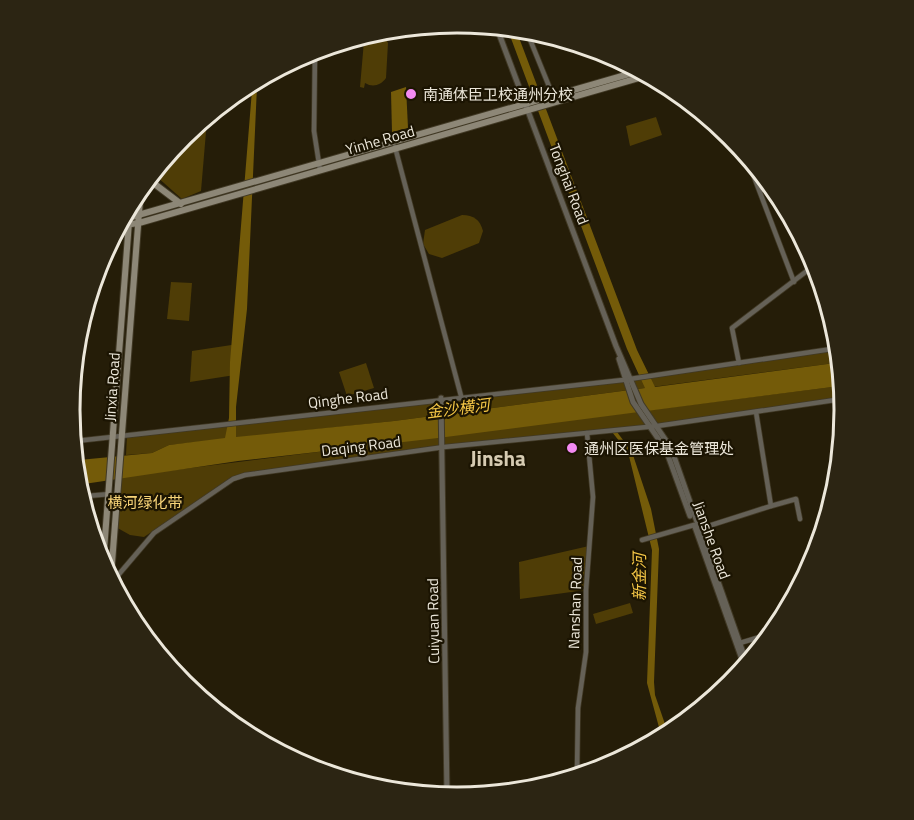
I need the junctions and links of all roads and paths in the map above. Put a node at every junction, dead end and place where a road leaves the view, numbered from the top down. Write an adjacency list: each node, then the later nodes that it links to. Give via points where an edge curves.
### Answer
1 (500, 35): 7 (street, Tonghai Road)
2 (531, 40): 6 (street)
3 (315, 61): 9 (street, via 314,131)
4 (628, 74): 6 (main road, Yinhe Road)
5 (636, 78): 6 (main road, Yinhe Road)
6 (556, 97): 7 (main road, Yinhe Road)
7 (527, 107): 8 (main road, Yinhe Road); 19 (street, Tonghai Road)
8 (395, 146): 9 (main road, Yinhe Road); 24 (street)
9 (320, 167): 12 (main road, Yinhe Road); 15 (main road, Yinhe Road)
10 (755, 178): 18 (street)
11 (155, 184): 12 (main road)
12 (181, 204): 15 (main road, Yinhe Road)
13 (140, 208): 15 (main road, Jinxia Road)
14 (132, 220): 15 (main road, Yinhe Road)
15 (139, 220): 31 (main road, Jinxia Road)
16 (127, 228): 30 (main road, Jinxia Road)
17 (807, 271): 18 (street)
18 (794, 282): 21 (street, via 732,328)
19 (616, 346): 22 (street, Tonghai Road); 23 (street, Tonghai Road)
20 (829, 349): 21 (street)
21 (739, 363): 22 (street, Qinghe Road)
22 (630, 378): 23 (street, Qinghe Road); 28 (street, Tonghai Road)
23 (623, 380): 24 (street, Qinghe Road); 28 (street, Tonghai Road, via 633,402)
24 (461, 396): 25 (street, Qinghe Road)
25 (441, 398): 31 (street, Qinghe Road); 33 (street, Cuiyuan Road)
26 (834, 400): 27 (street, Daqing Road)
27 (756, 412): 28 (street, Daqing Road); 36 (street)
28 (653, 426): 29 (street, Daqing Road); 38 (street, Jianshe Road, via 671,448)
29 (587, 433): 33 (street, Daqing Road); 47 (street, Nanshan Road, via 593,497)
30 (112, 436): 31 (street, Qinghe Road); 32 (street, Qinghe Road); 34 (main road, Jinxia Road)
31 (120, 436): 41 (main road, Jinxia Road)
32 (81, 440)
33 (444, 447): 42 (street, Daqing Road, via 330,461 233,479 154,533); 48 (street, Cuiyuan Road)
34 (110, 494): 35 (street); 40 (main road, Jinxia Road)
35 (90, 496)
36 (771, 506): 37 (street, via 796,500); 38 (street)
37 (800, 519)
38 (696, 527): 39 (street); 44 (street, Jianshe Road); 46 (street, Jianshe Road)
39 (644, 539)
40 (105, 544)
41 (112, 561)
42 (118, 575)
43 (758, 638): 44 (street)
44 (741, 643): 45 (street, Jianshe Road)
45 (744, 654)
46 (741, 657)
47 (577, 767)
48 (447, 787)

